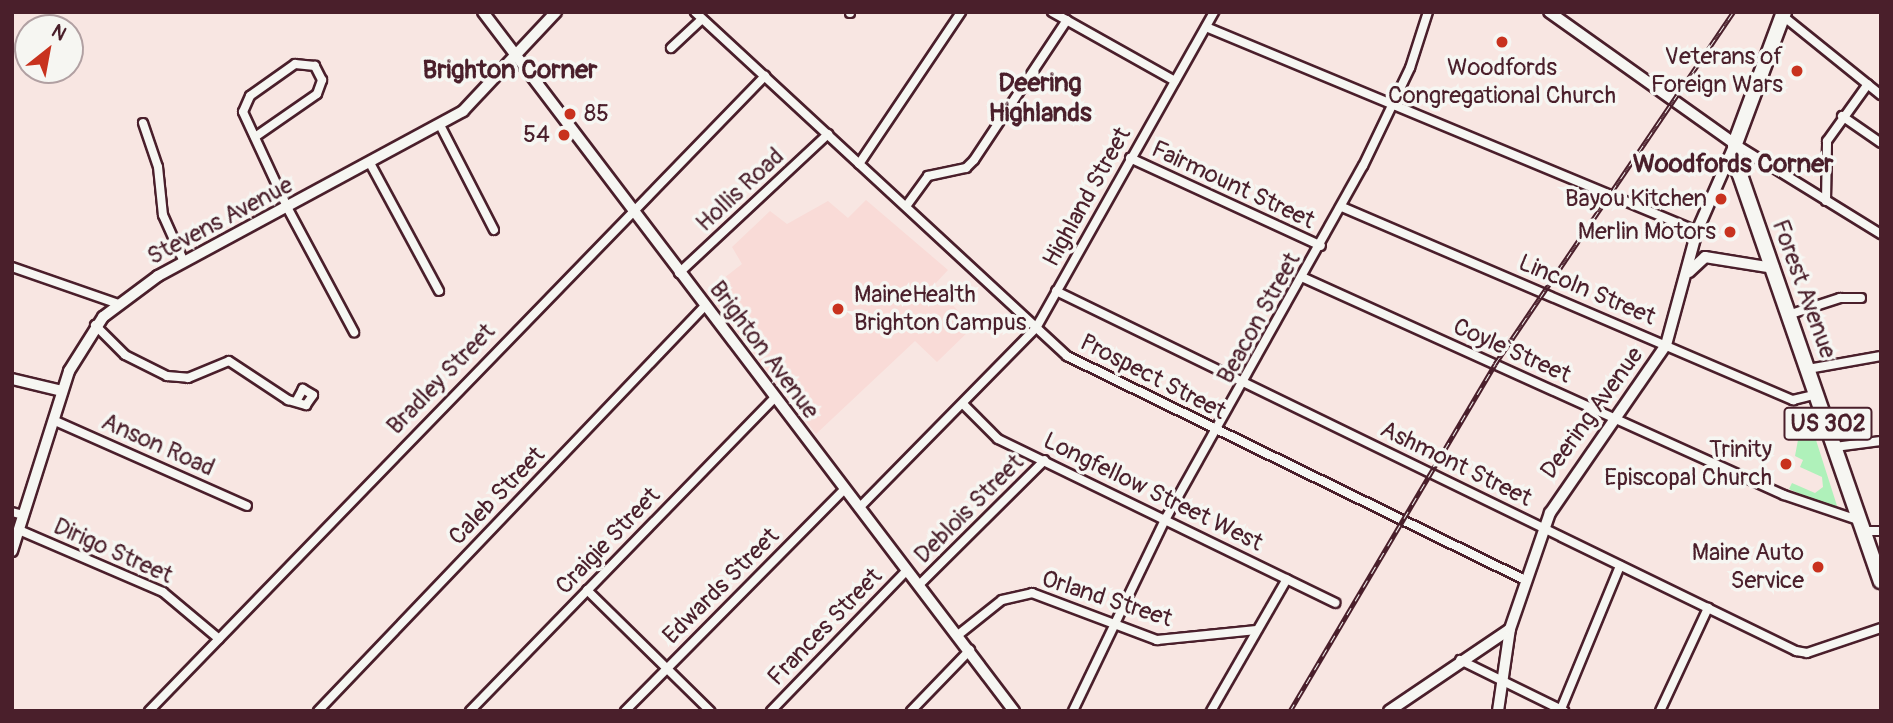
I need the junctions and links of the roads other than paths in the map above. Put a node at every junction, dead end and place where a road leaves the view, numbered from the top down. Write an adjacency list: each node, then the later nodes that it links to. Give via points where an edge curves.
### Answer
1 (483, 12): 13 (main road, Brighton Avenue)
2 (556, 12): 13 (main road, Stevens Avenue)
3 (961, 12): 27 (street)
4 (1052, 12): 10 (street)
5 (1214, 12): 11 (street, Highland Street)
6 (1428, 12): 18 (street, Beacon Street)
7 (1549, 12): 25 (main road)
8 (1783, 14): 16 (street); 25 (highway)
9 (699, 16): 12 (street); 14 (street, Prospect Street)
10 (1067, 20): 15 (street); 30 (street, via 974,160 966,168 928,176)
11 (1206, 27): 15 (street, Highland Street); 18 (street)
12 (671, 48)
13 (510, 56): 21 (main road, Stevens Avenue, via 463,111); 33 (main road, Brighton Avenue)
14 (765, 76): 22 (street, Prospect Street); 33 (street, Bradley Street)
15 (1175, 81): 26 (street, Highland Street)
16 (1868, 85): 17 (street); 19 (street)
17 (1881, 95)
18 (1393, 105): 31 (street, Beacon Street); 36 (street)
19 (1842, 116): 24 (street); 29 (street, via 1825,152)
20 (143, 123): 39 (street, via 158,167 163,215)
21 (440, 125): 28 (main road, Stevens Avenue); 34 (street)
22 (828, 134): 27 (street, Prospect Street); 42 (street, Hollis Road)
23 (255, 137): 23 (street, via 243,112 248,98 295,64 315,66 322,80 317,93); 32 (street)
24 (1881, 143)
25 (1735, 144): 29 (street); 36 (main road, Deering Avenue); 41 (highway, Forest Avenue / US 302, via 1746,199)
26 (1130, 158): 37 (street, Fairmount Street); 46 (street, Highland Street)
27 (859, 164): 30 (street, Prospect Street)
28 (371, 165): 32 (main road, Stevens Avenue); 45 (street)
29 (1826, 201): 35 (street)
30 (907, 205): 52 (street, Prospect Street)
31 (1342, 207): 37 (street, Beacon Street); 54 (street, Lincoln Street)
32 (288, 209): 39 (main road, Stevens Avenue); 53 (street)
33 (630, 209): 42 (main road, Brighton Avenue); 94 (street, Bradley Street)
34 (494, 230)
35 (1881, 234)
36 (1695, 236): 38 (main road); 44 (main road, Deering Avenue)
37 (1321, 246): 43 (street, Beacon Street)
38 (1705, 257): 41 (main road); 44 (main road)
39 (184, 262): 48 (main road, Stevens Avenue)
40 (12, 267): 48 (street)
41 (1774, 268): 50 (highway, Forest Avenue / US 302)
42 (679, 273): 49 (main road, Brighton Avenue)
43 (1304, 278): 58 (street, Beacon Street); 64 (street, Coyle Street)
44 (1685, 278): 54 (main road, Deering Avenue)
45 (439, 291)
46 (1056, 291): 52 (street, Highland Street); 58 (street, Ashmont Street)
47 (1861, 298): 50 (street, via 1840,298)
48 (118, 304): 51 (main road, Stevens Avenue)
49 (704, 307): 61 (main road, Brighton Avenue); 101 (street, Caleb Street)
50 (1791, 314): 56 (highway, Forest Avenue / US 302)
51 (95, 325): 59 (main road, Stevens Avenue); 62 (street, via 125,355 172,378 188,378 229,361)
52 (1036, 328): 63 (street, Highland Street); 66 (street, Prospect Street, via 1075,362)
53 (354, 332)
54 (1667, 345): 60 (street, Lincoln Street, via 1793,400); 64 (main road, Deering Avenue)
55 (1881, 356): 56 (street)
56 (1808, 369): 60 (highway, Forest Avenue / US 302)
57 (12, 379): 59 (main road)
58 (1246, 382): 66 (street, Beacon Street); 76 (street, Ashmont Street)
59 (62, 391): 65 (main road, Stevens Avenue)
60 (1817, 394): 68 (highway, Forest Avenue / US 302)
61 (774, 398): 70 (main road, Brighton Avenue); 86 (street, Craigie Street)
62 (297, 400)
63 (963, 404): 69 (street, Longfellow Street West, via 998,439); 72 (street, Highland Street)
64 (1613, 418): 75 (street, Coyle Street); 76 (main road, Deering Avenue, via 1568,479)
65 (54, 420): 71 (street, Anson Road); 73 (main road, Stevens Avenue)
66 (1217, 431): 74 (street, Beacon Street); 83 (street, Prospect Street)
67 (1881, 441): 68 (street)
68 (1835, 447): 75 (highway, Forest Avenue / US 302)
69 (1045, 460): 74 (street, Longfellow Street West); 85 (street, Deblois Street)
70 (845, 489): 72 (main road, Brighton Avenue); 97 (street, Edwards Street)
71 (247, 506)
72 (859, 508): 81 (main road, Brighton Avenue)
73 (18, 514): 77 (main road, Stevens Avenue)
74 (1166, 518): 82 (street, Longfellow Street West); 89 (street, Beacon Street)
75 (1863, 526): 78 (street, Coyle Street); 84 (highway, Forest Avenue / US 302)
76 (1544, 529): 80 (street, Ashmont Street); 83 (main road, Deering Avenue)
77 (19, 530): 79 (main road, Stevens Avenue); 94 (street, Dirigo Street, via 163,592)
78 (1881, 531)
79 (12, 551)
80 (1619, 566): 88 (street, Ashmont Street); 99 (street)
81 (907, 570): 85 (main road, Brighton Avenue); 105 (street, Frances Street)
82 (1287, 579): 87 (street, Longfellow Street West); 92 (street)
83 (1525, 580): 91 (main road, Deering Avenue)
84 (1881, 581)
85 (919, 585): 93 (main road, Brighton Avenue)
86 (587, 590): 97 (street); 102 (street, Craigie Street)
87 (1335, 603)
88 (1708, 608): 90 (street, Ashmont Street, via 1802,654); 112 (street)
89 (1116, 624): 92 (street, Orland Street, via 1172,641); 93 (street, Orland Street, via 1032,593 1002,600); 108 (street, Beacon Street)
90 (1881, 628)
91 (1510, 629): 96 (main road); 98 (main road, Deering Avenue)
92 (1257, 630): 109 (street)
93 (958, 635): 95 (main road, Brighton Avenue)
94 (219, 639): 100 (street, Bradley Street)
95 (970, 650): 106 (street); 107 (main road, Brighton Avenue)
96 (1458, 659): 98 (street); 110 (main road)
97 (667, 668): 103 (street, Edwards Street); 104 (street)
98 (1501, 681): 99 (street); 111 (main road, Deering Avenue)
99 (1562, 710)
100 (149, 711)
101 (318, 711)
102 (470, 711)
103 (625, 711)
104 (710, 711)
105 (771, 711)
106 (911, 711)
107 (1014, 711)
108 (1073, 711)
109 (1211, 711)
110 (1389, 711)
111 (1498, 711)
112 (1660, 711)

